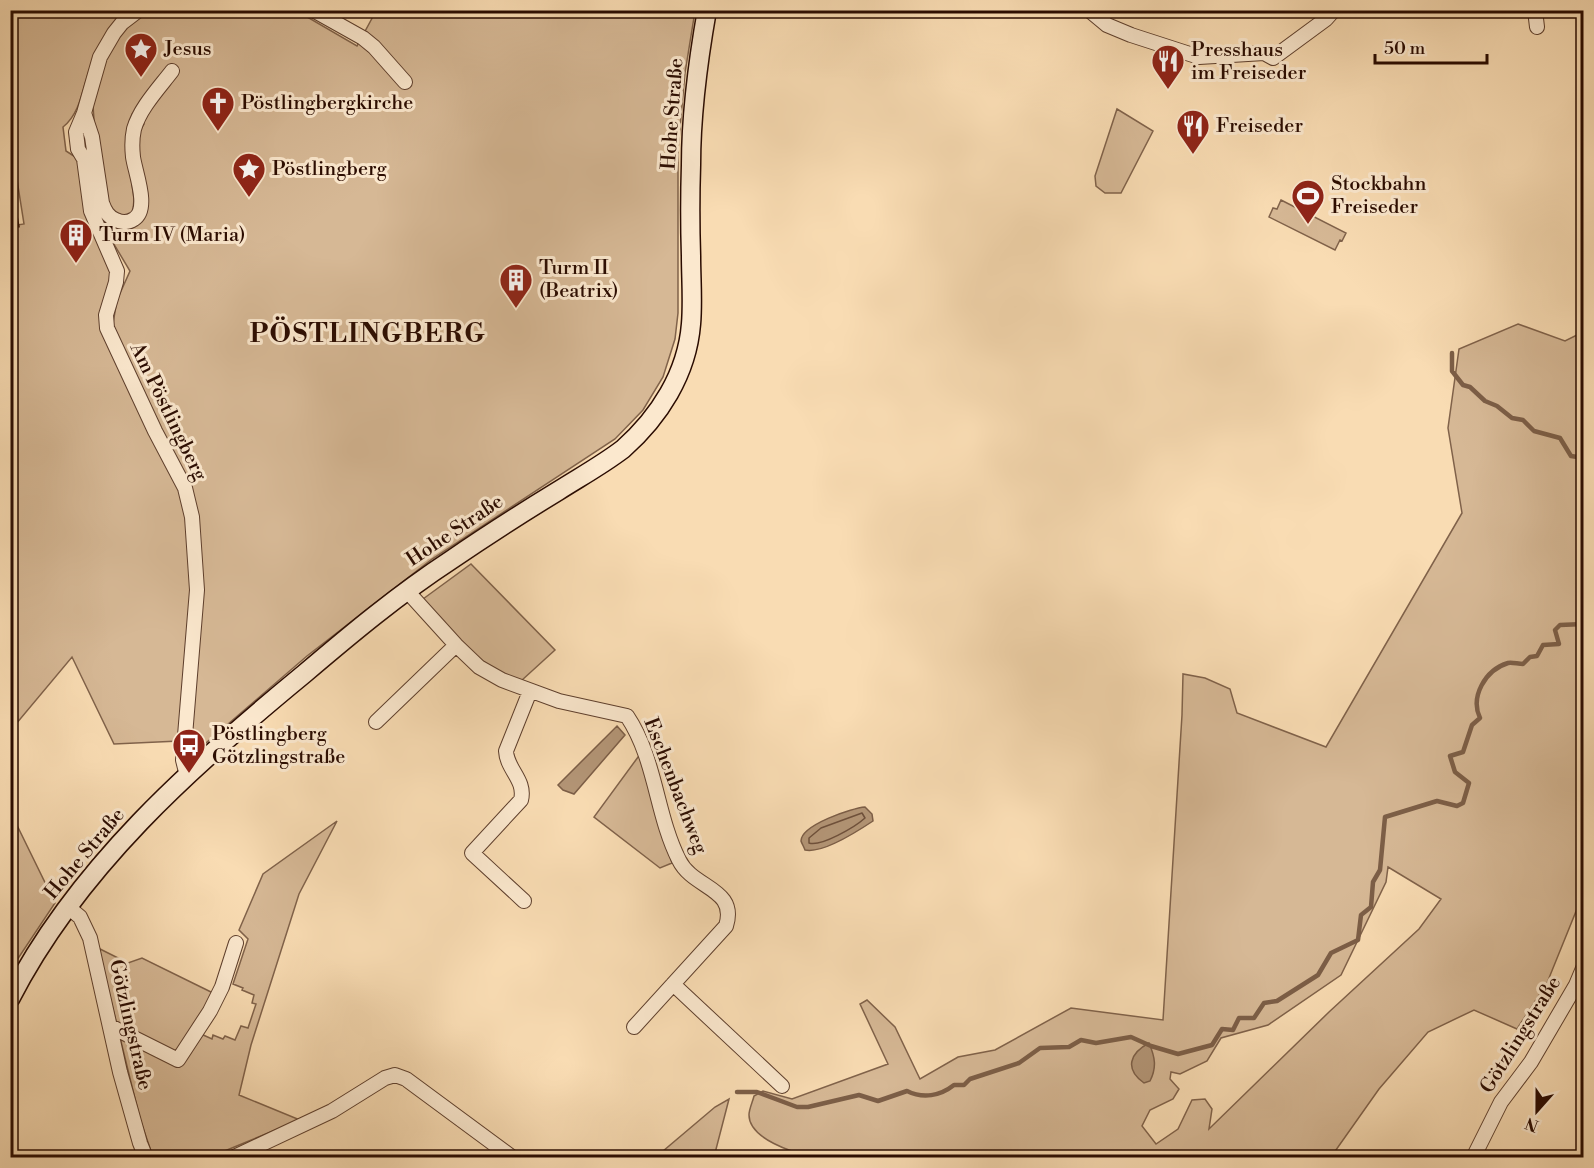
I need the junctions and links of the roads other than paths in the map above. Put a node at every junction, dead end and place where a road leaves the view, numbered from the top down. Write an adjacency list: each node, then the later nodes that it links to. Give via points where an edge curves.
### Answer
1 (139, 10): 12 (street, Am Pöstlingberg, via 107,42 94,72)
2 (313, 10): 11 (street, via 369,42)
3 (707, 10): 13 (main road, Hohe Straße, via 692,140 692,323 674,384 652,420 623,449)
4 (1089, 10): 9 (street, via 1123,32 1199,57 1264,53 1273,58)
5 (1318, 10): 9 (street)
6 (1334, 10): 9 (street)
7 (1535, 10): 8 (street)
8 (1537, 27)
9 (1309, 31)
10 (172, 71): 12 (street, via 134,130 133,154 141,198 137,217 129,222 111,218 102,203 92,137)
11 (405, 82)
12 (84, 113): 17 (street, Am Pöstlingberg, via 76,132 78,149 84,159 91,211 117,271 106,315 107,328 185,488 192,517 197,582 183,760)
13 (407, 591): 14 (street, Eschenbachweg); 17 (main road, Hohe Straße, via 267,704)
14 (456, 645): 15 (street, Eschenbachweg, via 479,667); 16 (street)
15 (530, 691): 18 (street, via 506,751 506,760 521,784 521,800 472,853); 22 (street, Eschenbachweg, via 627,716 636,729 681,865 727,903 726,926)
16 (376, 722)
17 (189, 774): 19 (main road, Hohe Straße, via 117,847)
18 (524, 901)
19 (68, 907): 23 (main road, Hohe Straße); 24 (street, Götzlingstraße, via 80,917 90,938)
20 (236, 943): 24 (street, via 222,987 178,1060)
21 (1584, 966): 30 (street, Götzlingstraße, via 1531,1062 1501,1102)
22 (673, 984): 25 (street, Eschenbachweg); 26 (street)
23 (10, 999)
24 (110, 1026): 27 (street, Götzlingstraße)
25 (634, 1027)
26 (782, 1086)
27 (146, 1158)
28 (232, 1158): 29 (street, via 332,1111 395,1075 406,1079)
29 (513, 1158)
30 (1473, 1158)

